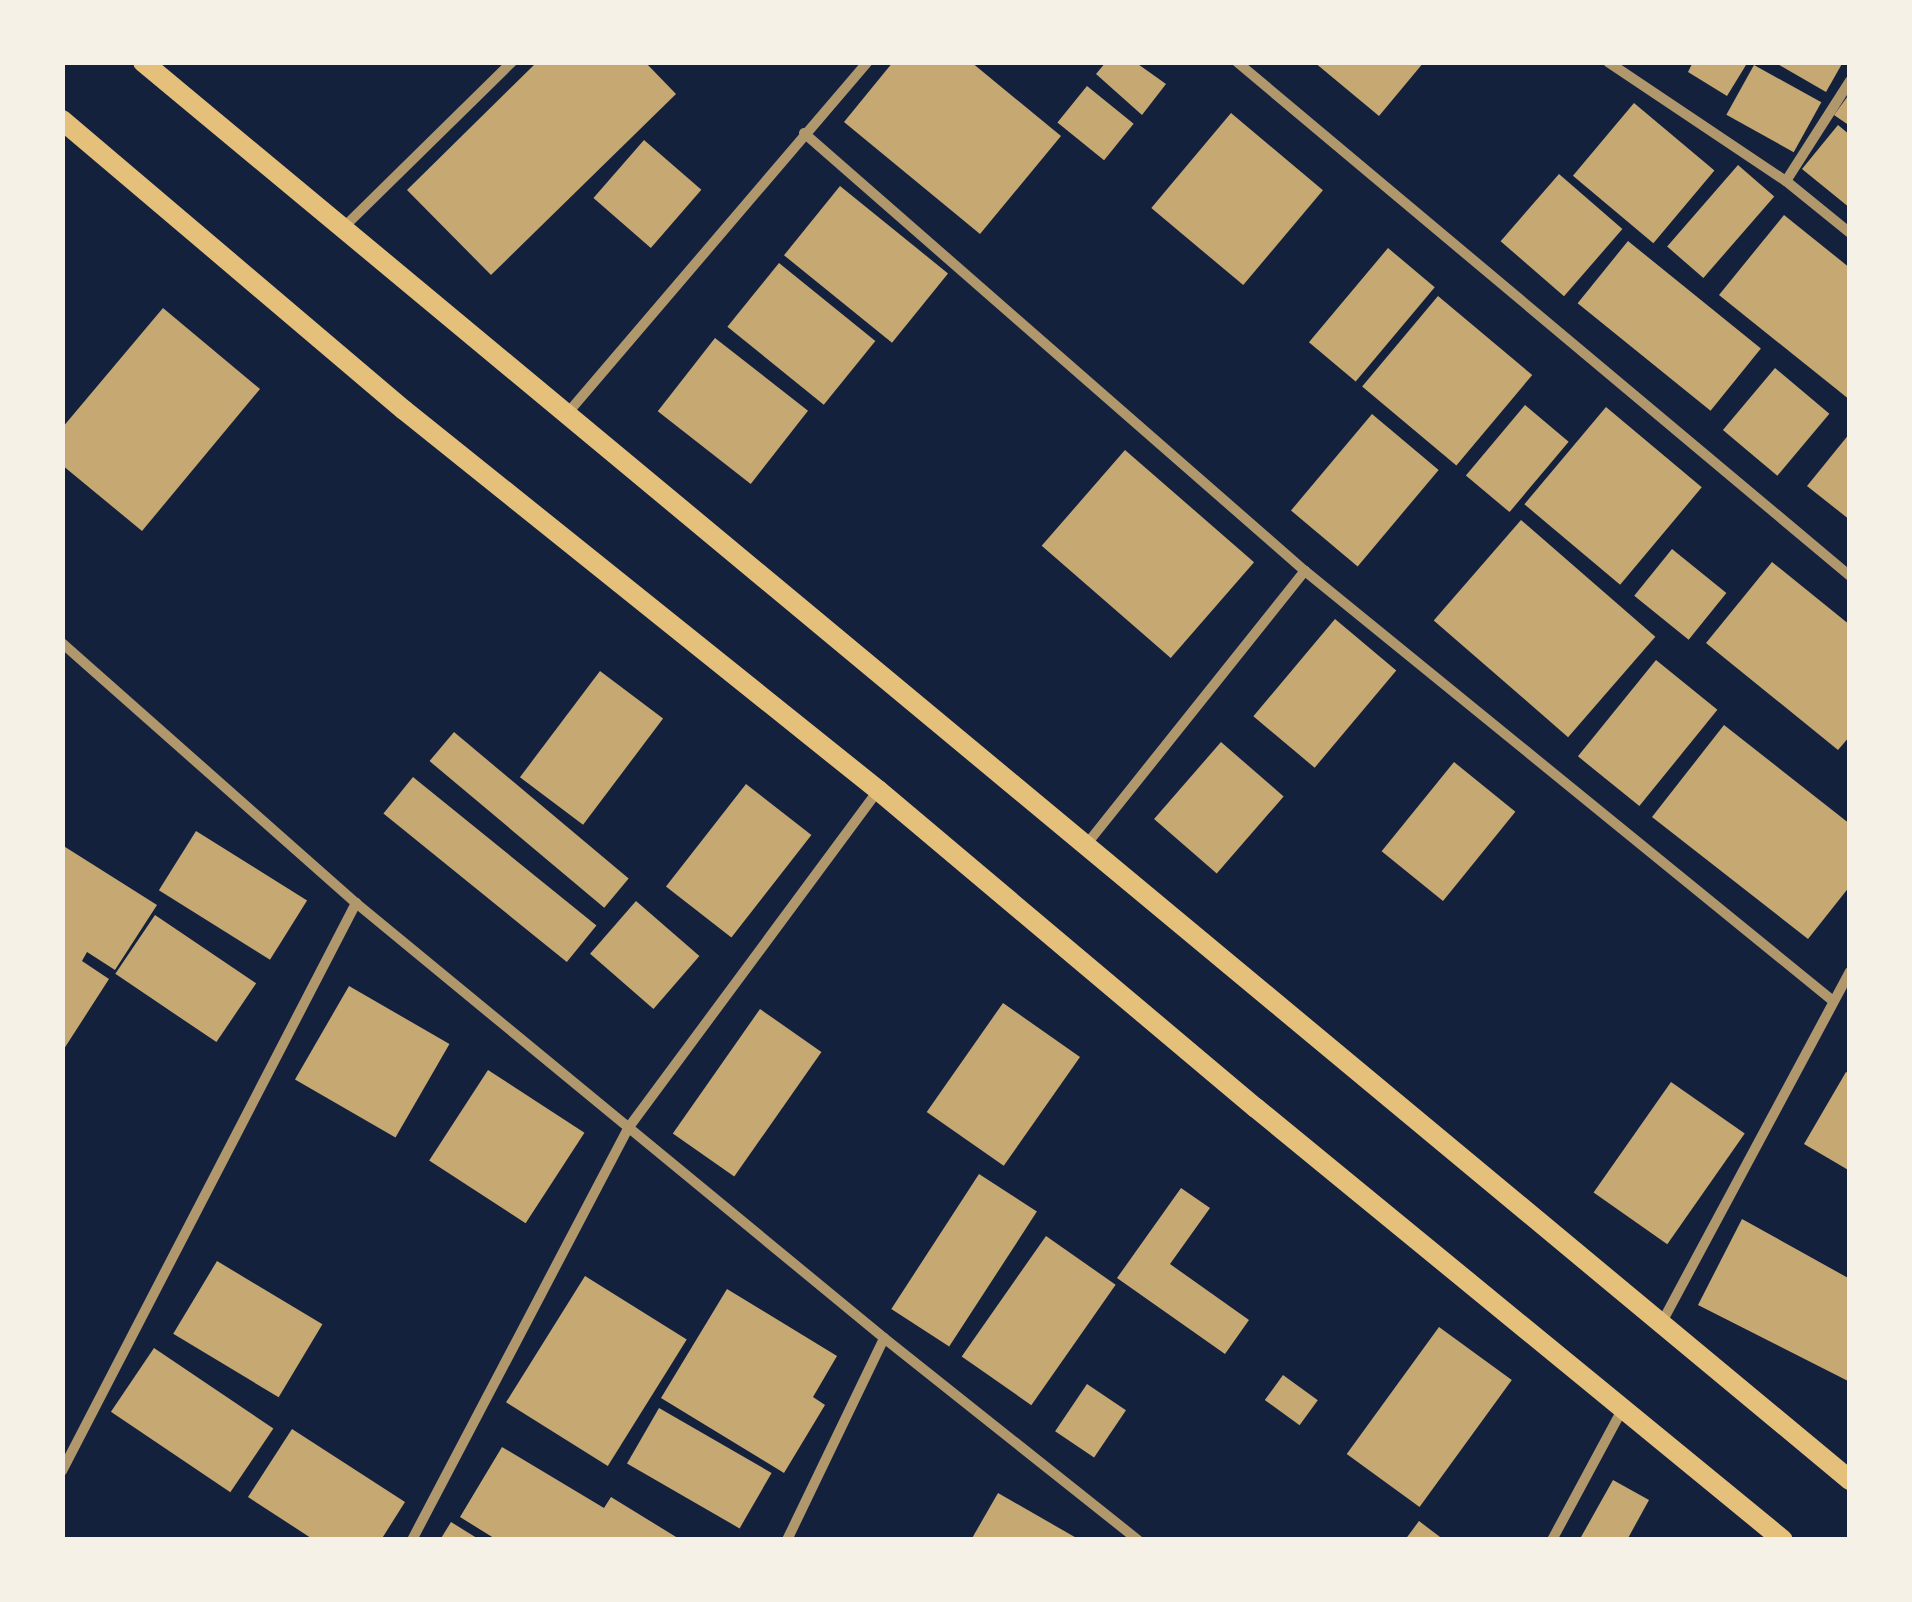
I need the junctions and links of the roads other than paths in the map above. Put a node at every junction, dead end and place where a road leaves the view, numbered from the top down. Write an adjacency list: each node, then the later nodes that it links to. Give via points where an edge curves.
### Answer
1 (143, 62): 12 (main road)
2 (512, 62): 12 (street)
3 (867, 62): 10 (street)
4 (1237, 62): 16 (street)
5 (1608, 62): 7 (street)
6 (1631, 62): 7 (street)
7 (1622, 76): 11 (street)
8 (1850, 81): 11 (street)
9 (62, 120): 18 (main road, via 404,410)
10 (804, 133): 14 (street); 15 (street)
11 (1786, 182): 13 (street)
12 (343, 228): 14 (main road)
13 (1850, 232)
14 (566, 416): 19 (main road)
15 (1306, 571): 19 (street); 22 (street)
16 (1850, 576)
17 (62, 644): 20 (street)
18 (878, 790): 23 (street); 26 (main road)
19 (1085, 846): 24 (main road)
20 (356, 903): 23 (street); 27 (street)
21 (1850, 972): 22 (street)
22 (1832, 1000): 24 (street)
23 (629, 1127): 25 (street); 29 (street)
24 (1661, 1325): 28 (main road)
25 (884, 1338): 30 (street); 31 (street)
26 (1622, 1410): 32 (street); 33 (main road)
27 (62, 1471)
28 (1850, 1480)
29 (412, 1540)
30 (786, 1540)
31 (1138, 1540)
32 (1552, 1540)
33 (1784, 1540)

